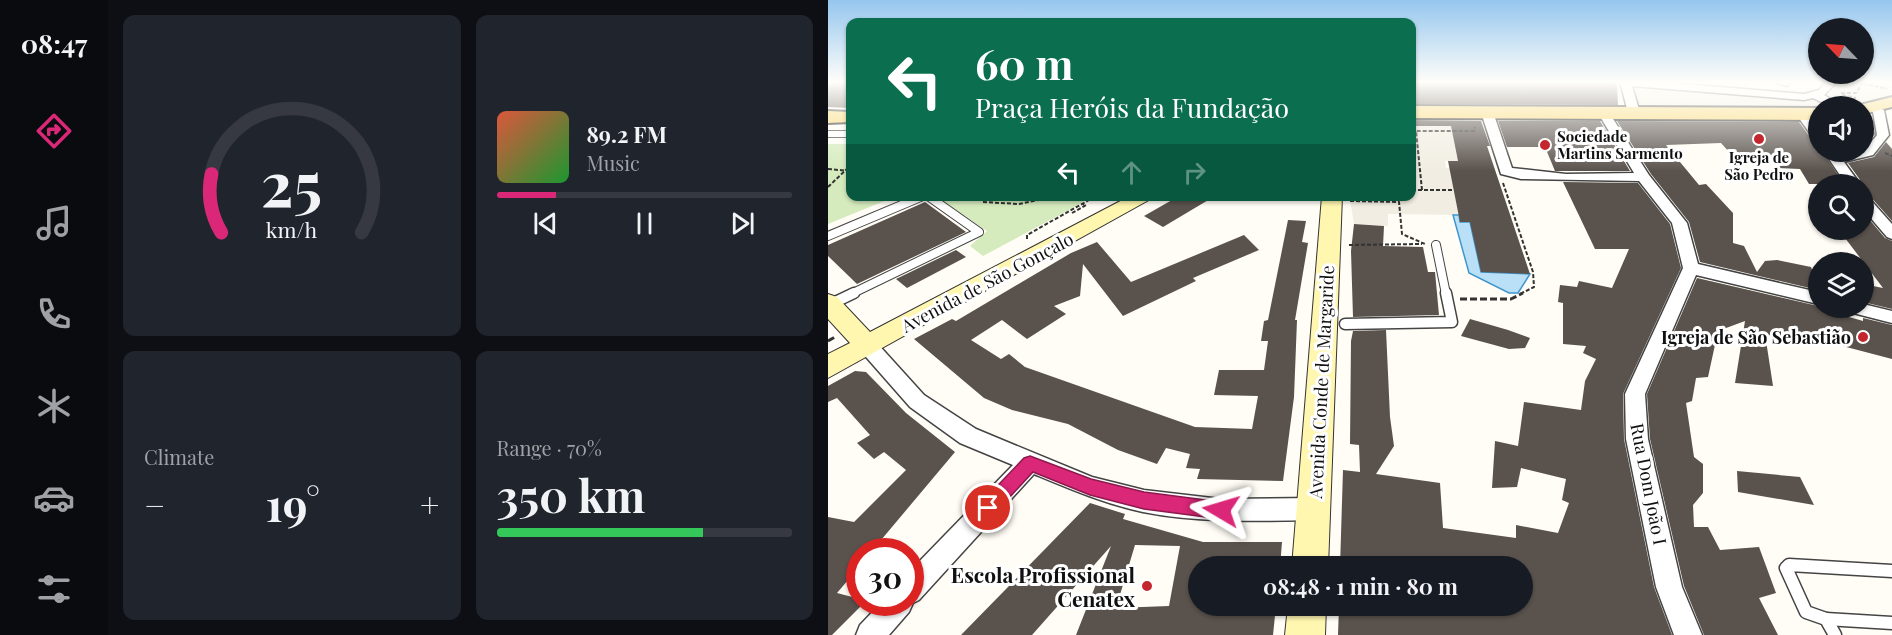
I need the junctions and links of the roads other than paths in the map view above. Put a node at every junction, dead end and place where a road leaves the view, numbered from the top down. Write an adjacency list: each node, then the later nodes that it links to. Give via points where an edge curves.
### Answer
1 (1416, 112): 8 (main road)
2 (1878, 112): 13 (street, via 1883,135)
3 (1604, 113): 4 (main road); 8 (main road); 14 (street)
4 (1634, 113): 5 (main road)
5 (1808, 114)
6 (828, 117): 7 (main road)
7 (846, 117)
8 (1483, 120): 14 (street, via 1506,171 1521,175)
9 (828, 123): 10 (main road)
10 (846, 123)
11 (828, 134): 12 (lane)
12 (846, 134)
13 (1874, 149)
14 (1643, 177): 24 (street, via 1678,223)
15 (911, 201): 22 (lane)
16 (935, 201): 26 (lane, via 979,232)
17 (1121, 201): 30 (street, Avenida de São Gonçalo)
18 (1136, 201): 30 (street, Avenida de São Gonçalo)
19 (1340, 201): 34 (street, Avenida Conde de Margaride)
20 (1874, 213): 21 (street)
21 (1892, 234)
22 (828, 237)
23 (1436, 244): 29 (lane, via 1452,322)
24 (1691, 268): 25 (street); 44 (street, Rua Dom João I, via 1635,394 1637,439 1667,576)
25 (1808, 296)
26 (829, 304): 30 (street)
27 (1874, 313): 28 (street)
28 (1892, 317)
29 (1345, 324)
30 (864, 341): 31 (street, Avenida de São Gonçalo); 32 (street, Avenida de São Gonçalo); 33 (street, via 917,401 968,436)
31 (828, 352)
32 (828, 367)
33 (1030, 463): 34 (street, via 1090,487 1144,501 1221,510); 37 (street)
34 (1313, 509): 35 (street, Avenida Conde de Margaride)
35 (1311, 556)
36 (1892, 571): 40 (lane, via 1789,565 1786,573 1806,612)
37 (924, 576)
38 (888, 616): 42 (street)
39 (1306, 616): 43 (street)
40 (1826, 619): 41 (lane); 45 (lane)
41 (1892, 623)
42 (870, 635)
43 (1305, 635)
44 (1689, 635)
45 (1835, 635)

